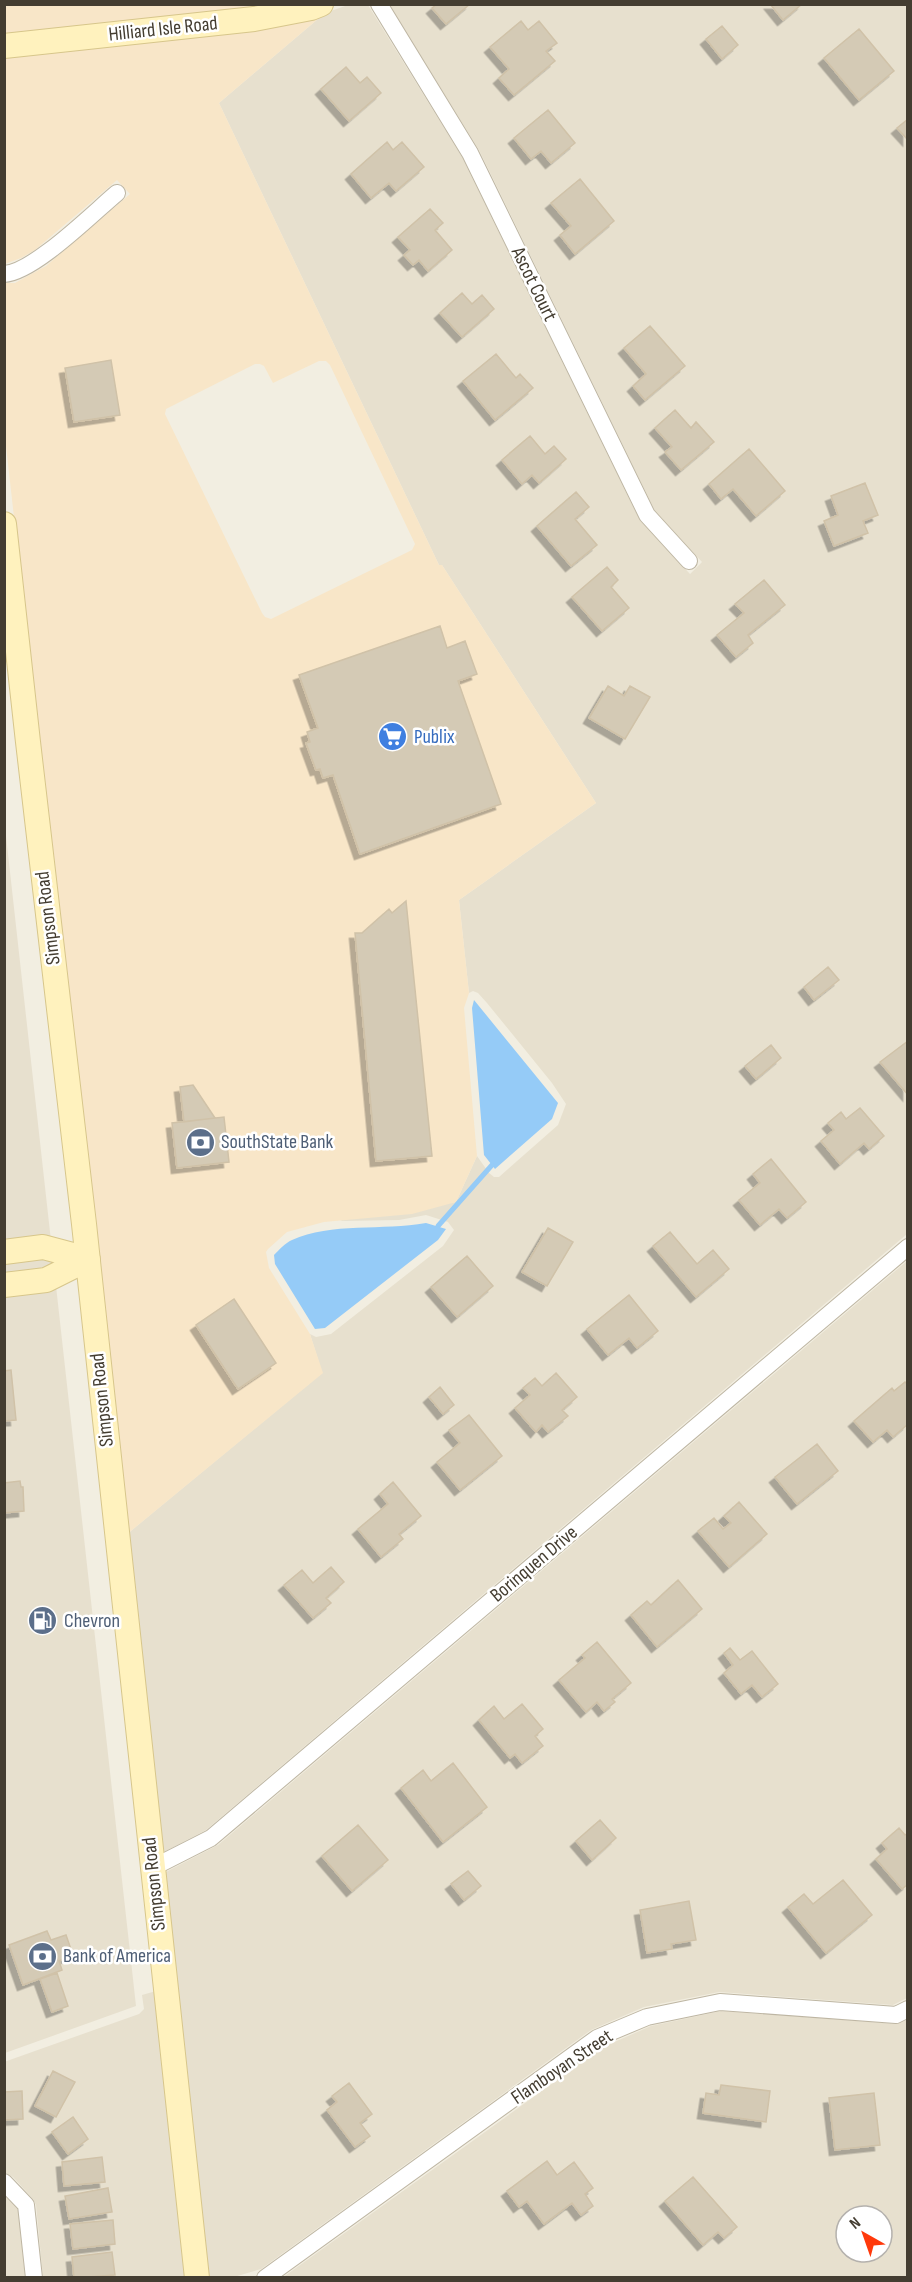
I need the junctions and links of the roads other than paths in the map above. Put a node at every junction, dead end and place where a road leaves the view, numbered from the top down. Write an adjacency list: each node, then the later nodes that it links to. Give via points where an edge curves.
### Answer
1 (321, 4): 3 (main road, Hilliard Isle Road, via 254,19)
2 (379, 4): 8 (street, Ascot Court, via 470,153 647,515)
3 (4, 46)
4 (117, 193): 5 (street, via 41,258)
5 (4, 274)
6 (4, 524): 7 (main road, Simpson Road)
7 (5, 531): 11 (main road, Simpson Road)
8 (689, 561)
9 (908, 1247): 13 (street, Borinquen Drive, via 212,1838)
10 (4, 1252): 11 (main road, via 43,1247)
11 (88, 1259): 12 (main road, via 46,1280); 13 (main road, Simpson Road)
12 (4, 1285)
13 (152, 1868): 17 (main road, Simpson Road)
14 (908, 2009): 18 (street, Flamboyan Street, via 896,2015 720,2002 648,2017 597,2038)
15 (4, 2182): 16 (street, via 26,2205)
16 (34, 2277)
17 (197, 2277)
18 (266, 2277)

